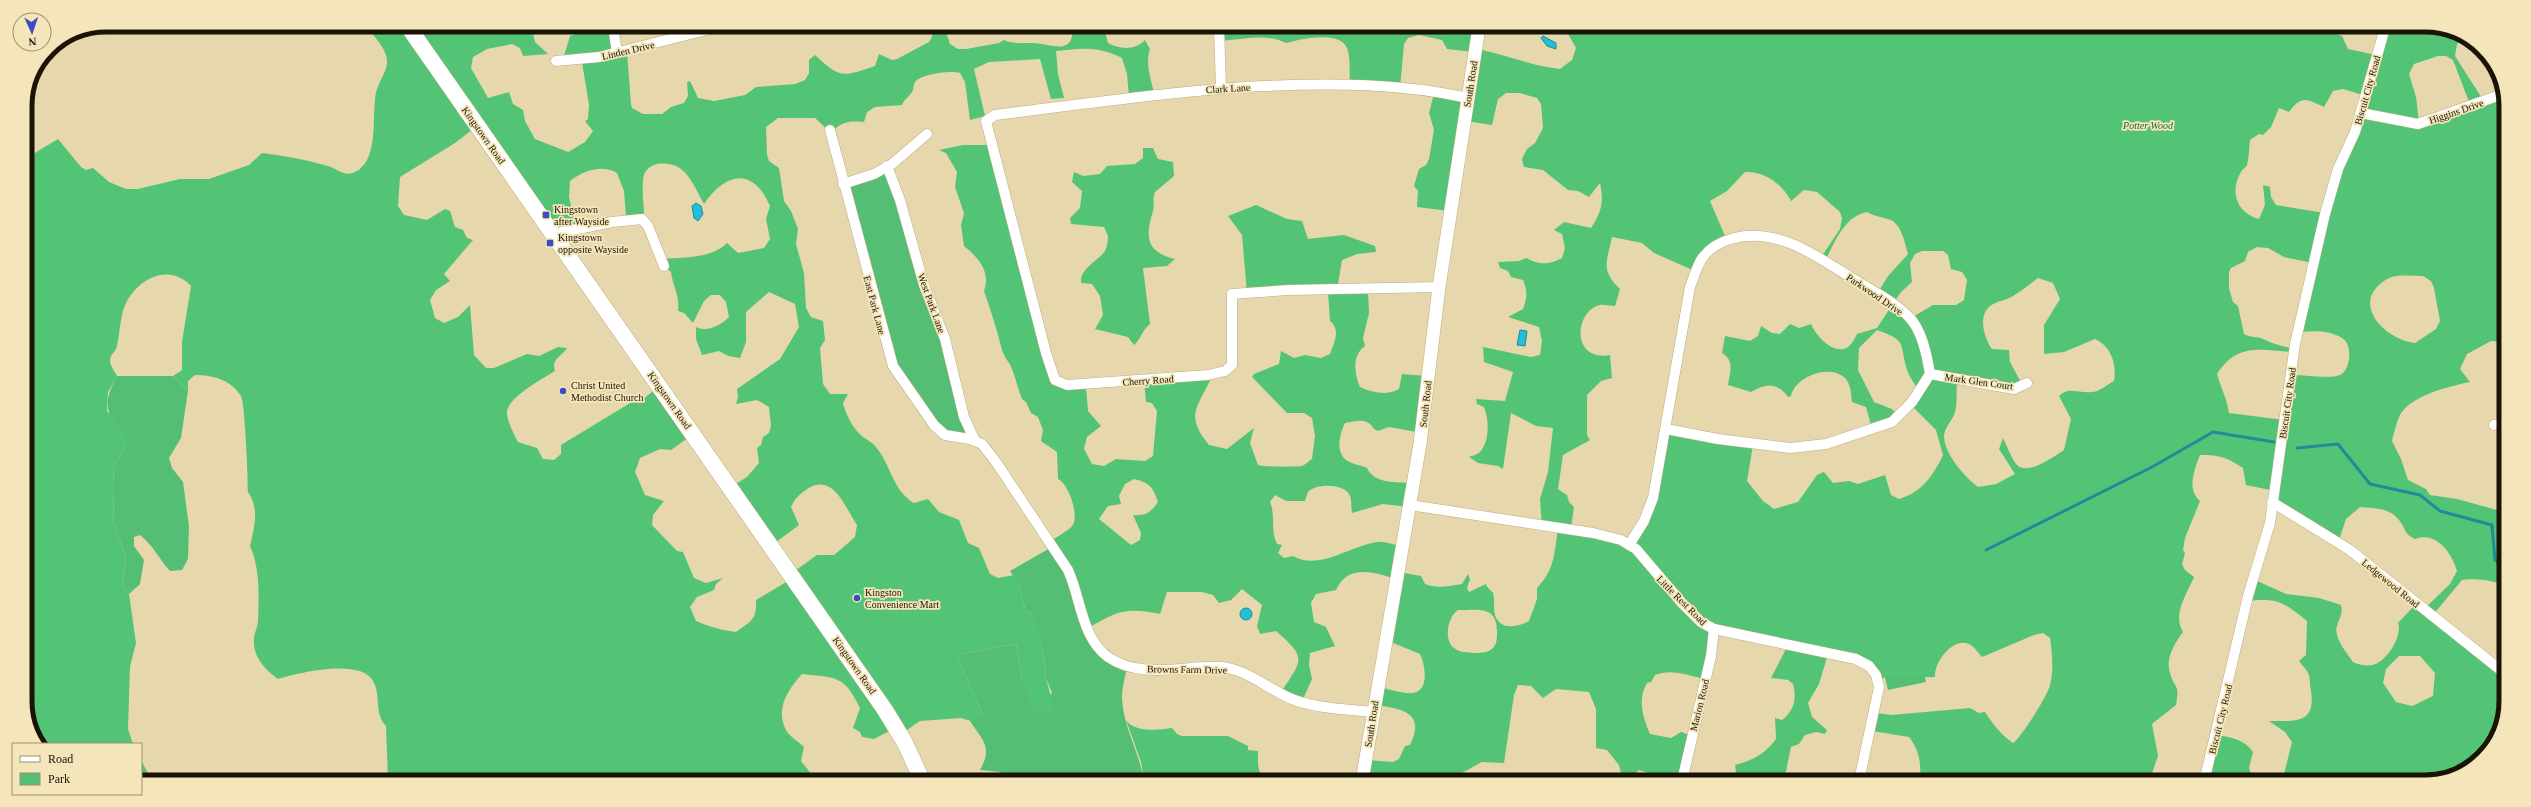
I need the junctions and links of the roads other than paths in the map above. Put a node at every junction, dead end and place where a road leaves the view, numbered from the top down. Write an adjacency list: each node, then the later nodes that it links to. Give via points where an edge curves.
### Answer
1 (412, 32): 18 (main road, Kingstown Road)
2 (614, 32): 7 (street)
3 (699, 32): 7 (street, Linden Drive)
4 (1219, 32): 9 (street)
5 (1478, 32): 11 (street, South Road)
6 (2384, 32): 12 (street, Biscuit City Road)
7 (617, 53): 8 (street, Linden Drive, via 571,62)
8 (556, 61)
9 (1221, 89): 11 (street, Clark Lane, via 1353,83); 13 (street, Clark Lane, via 1185,90 995,115)
10 (2498, 96): 12 (street, Higgins Drive, via 2418,124)
11 (1468, 98): 20 (street, South Road)
12 (2361, 113): 27 (street, Biscuit City Road, via 2338,169 2308,287 2295,344)
13 (990, 119): 20 (street, Cherry Road, via 986,121 987,129 1046,353 1055,380 1067,385 1208,376 1225,371 1232,365 1232,294 1288,290)
14 (830, 130): 17 (street, East Park Lane)
15 (927, 134): 16 (street)
16 (887, 166): 17 (street, via 874,174); 26 (street, West Park Lane, via 900,200 924,285 945,339 964,417)
17 (843, 184): 26 (street, East Park Lane, via 892,366 934,425 945,435)
18 (553, 234): 19 (street, via 612,222 642,219 648,226); 33 (main road, Kingstown Road, via 885,710 906,743)
19 (664, 266)
20 (1439, 287): 28 (street, South Road)
21 (1930, 374): 22 (street, Mark Glen Court, via 2014,389); 25 (street, via 1912,402 1892,422 1826,444 1790,448 1767,446); 25 (street, Parkwood Drive, via 1927,356 1909,316 1840,270 1778,237 1746,234 1715,245 1703,257 1696,271 1686,309)
22 (2027, 383)
23 (2499, 424): 24 (street)
24 (2494, 425)
25 (1666, 429): 29 (street, Parkwood Drive, via 1653,498 1644,521)
26 (975, 441): 32 (street, Browns Farm Drive, via 982,444 996,462 1068,570 1076,587 1088,630 1096,645 1108,657 1124,665 1162,670 1221,667 1242,672 1294,700)
27 (2272, 502): 31 (street, Ledgewood Road, via 2350,550); 37 (street, Biscuit City Road, via 2270,523 2248,596)
28 (1410, 505): 29 (street, Little Rest Road, via 1593,532); 32 (street, South Road)
29 (1629, 545): 30 (street, Little Rest Road, via 1636,549 1701,622)
30 (1714, 629): 35 (street, Marion Road, via 1711,656); 36 (street, Little Rest Road, via 1821,650 1856,659 1869,666 1876,675 1879,686)
31 (2499, 669)
32 (1373, 712): 34 (street, South Road)
33 (920, 775)
34 (1363, 775)
35 (1683, 775)
36 (1860, 775)
37 (2206, 775)

